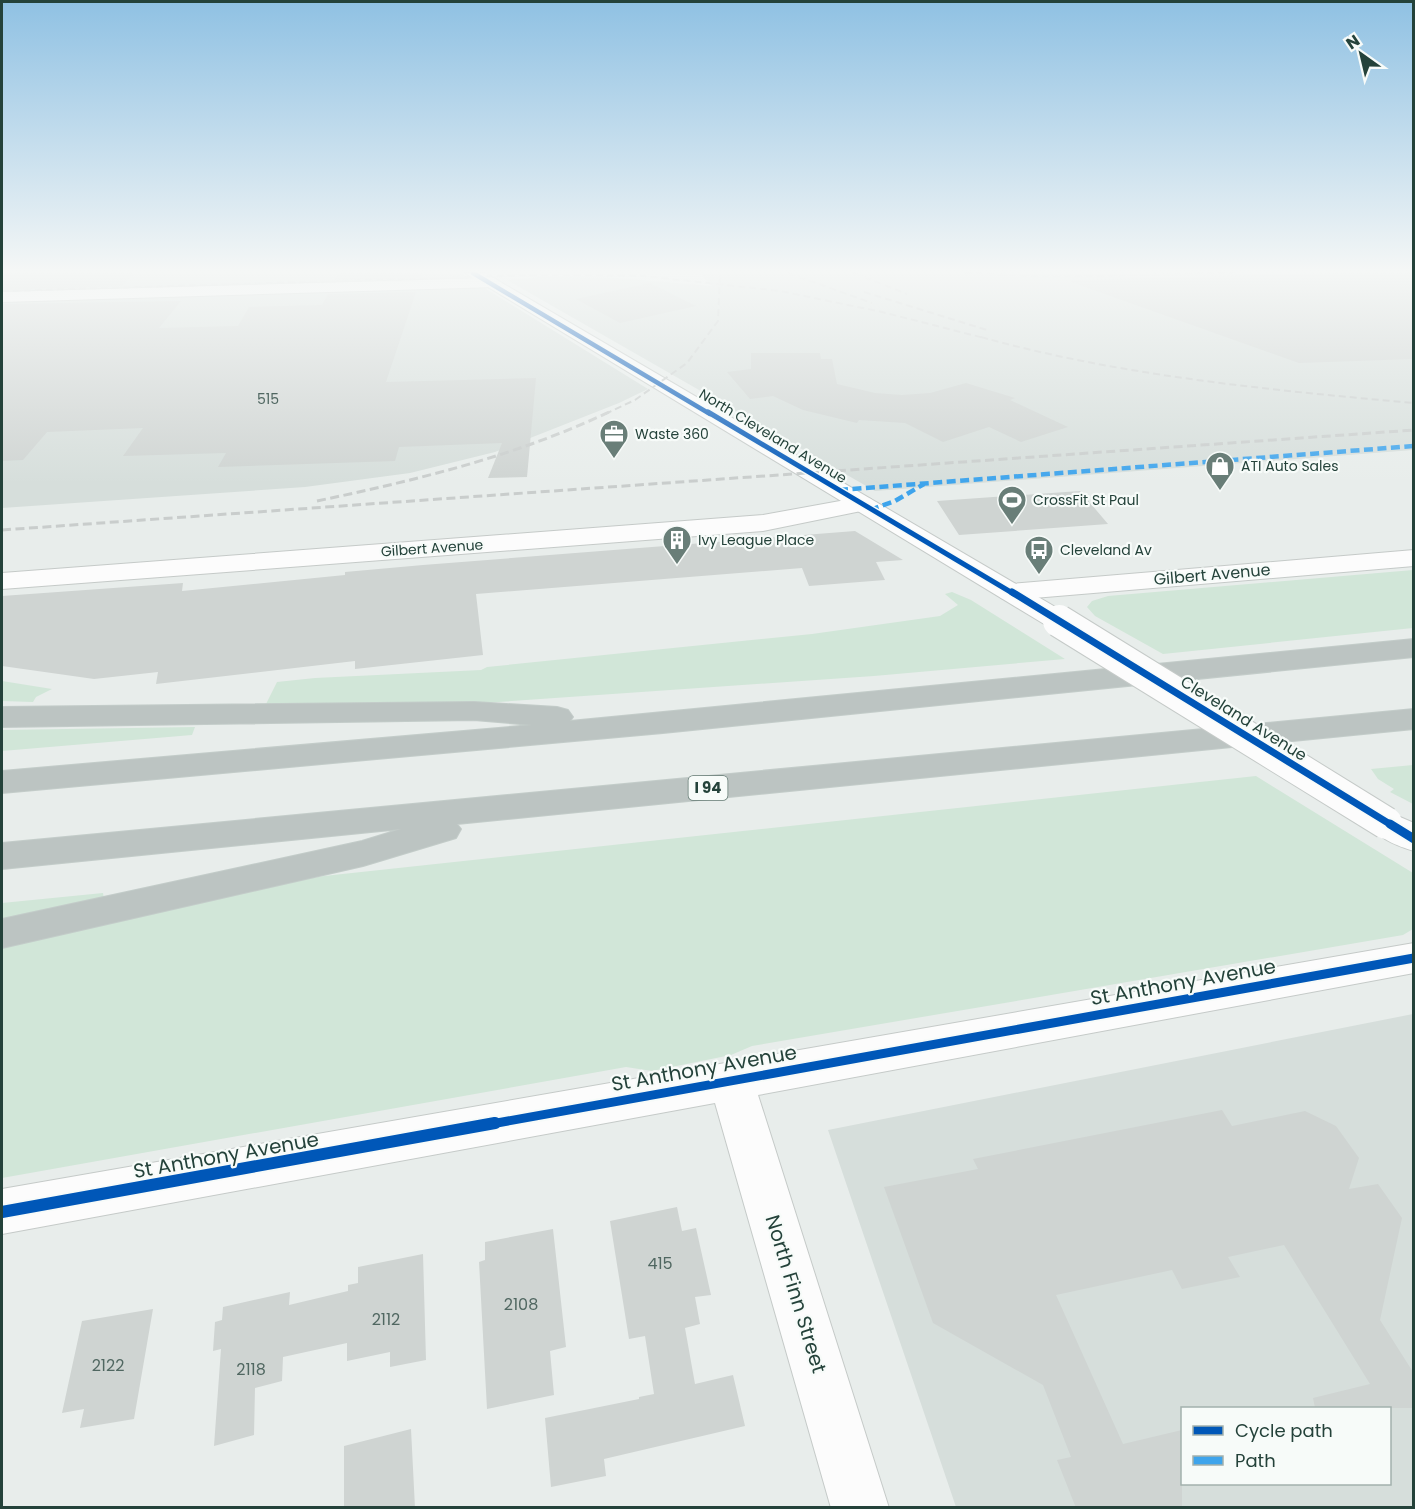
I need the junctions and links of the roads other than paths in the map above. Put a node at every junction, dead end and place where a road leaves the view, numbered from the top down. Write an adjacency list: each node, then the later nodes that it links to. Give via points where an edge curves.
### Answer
1 (592, 343): 2 (street, North Cleveland Avenue)
2 (862, 504): 4 (street, Gilbert Avenue, via 763,523); 5 (street, North Cleveland Avenue)
3 (1413, 558): 5 (street, Gilbert Avenue)
4 (2, 581)
5 (1011, 592): 6 (street, North Cleveland Avenue)
6 (1059, 621): 13 (street, Cleveland Avenue, bridge)
7 (1413, 648): 10 (highway)
8 (2, 717): 10 (highway, via 474,711)
9 (1413, 718): 12 (highway, I 94)
10 (663, 723): 11 (highway)
11 (2, 782)
12 (517, 807): 14 (highway, I 94); 15 (highway, via 363,853)
13 (1400, 831)
14 (2, 856)
15 (2, 934)
16 (1413, 957): 17 (street, St Anthony Avenue)
17 (731, 1080): 18 (street, St Anthony Avenue); 19 (street, North Finn Street)
18 (2, 1212)
19 (860, 1508)

